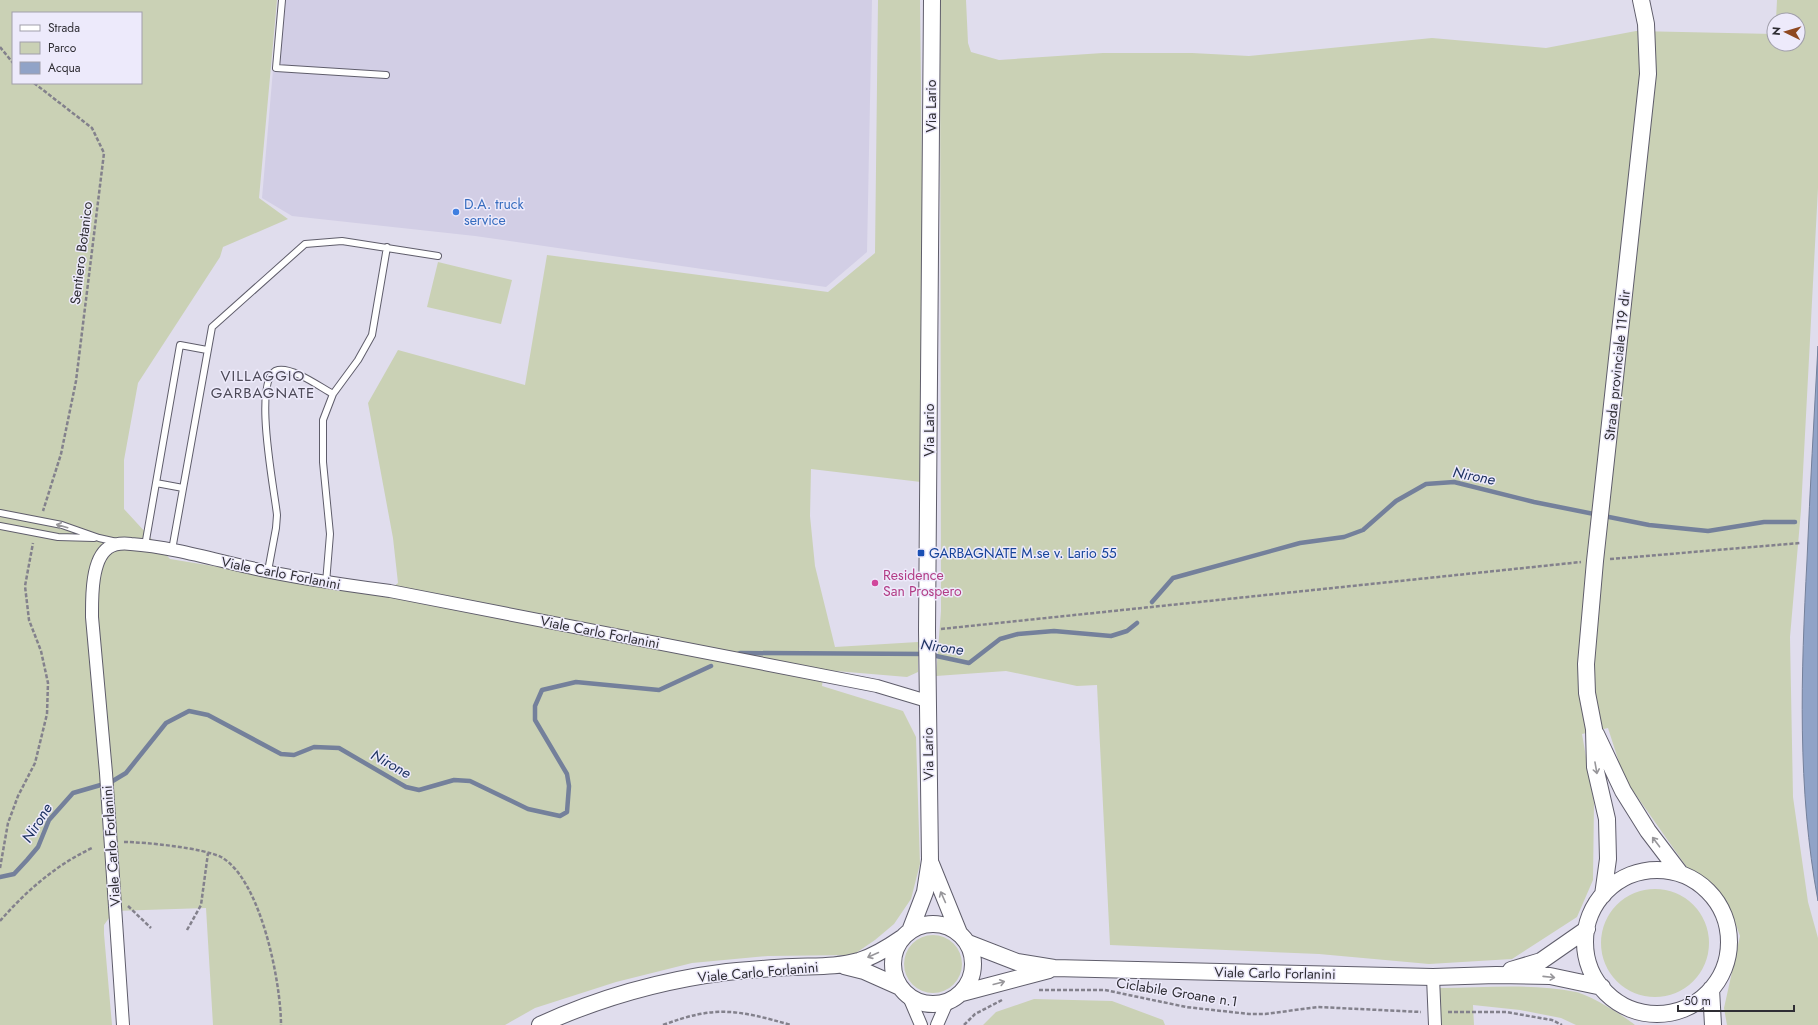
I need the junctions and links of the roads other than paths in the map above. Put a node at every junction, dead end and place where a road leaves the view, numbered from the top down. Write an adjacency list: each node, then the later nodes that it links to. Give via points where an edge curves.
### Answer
1 (282, 0): 4 (lane, via 276,68)
2 (932, 0): 19 (street, Via Lario)
3 (1641, 0): 20 (street, Strada provinciale 119 dir, via 1646,24 1648,74 1586,664 1587,693)
4 (386, 75)
5 (388, 247): 6 (lane); 7 (lane, via 342,241 305,244 212,327); 8 (lane, via 372,335 358,360)
6 (438, 256)
7 (207, 350): 9 (lane, via 180,345); 10 (lane)
8 (333, 394): 17 (lane, via 293,372 279,370 270,376 266,390 265,432 277,515); 18 (lane, via 322,426 330,534)
9 (156, 483): 10 (lane); 15 (lane)
10 (183, 488): 16 (lane)
11 (0, 513): 13 (lane, one-way to 11, via 62,525)
12 (0, 526): 13 (lane, via 58,537)
13 (99, 538): 14 (lane)
14 (123, 544): 15 (street, Viale Carlo Forlanini); 37 (street, Viale Carlo Forlanini, via 107,549 101,556 93,582 92,617)
15 (145, 546): 16 (street, Viale Carlo Forlanini)
16 (172, 550): 17 (street, Viale Carlo Forlanini)
17 (268, 571): 18 (street, Viale Carlo Forlanini)
18 (326, 583): 19 (street, Viale Carlo Forlanini, via 390,591 877,686)
19 (927, 701): 21 (street, Via Lario)
20 (1594, 729): 22 (street, Strada provinciale 119 dir, one-way to 20, via 1648,832 1623,791); 23 (street, Strada provinciale 119 dir, one-way to 23, via 1595,767 1606,819 1608,859)
21 (930, 860): 25 (street, Via Lario, via 925,892); 26 (street, Via Lario, one-way to 21, via 936,881)
22 (1680, 873): 23 (street, via 1666,870 1638,872 1625,877); 32 (street, via 1693,879 1714,897 1727,923 1729,951 1720,978)
23 (1603, 895): 24 (street, via 1596,905)
24 (1587, 929): 29 (street, Viale Carlo Forlanini, via 1541,961); 31 (street, via 1588,960)
25 (906, 935): 26 (street, via 929,924 945,926); 27 (street, Viale Carlo Forlanini, one-way to 27, via 872,955); 33 (street, via 896,950 893,962 894,976)
26 (964, 938): 28 (street, Viale Carlo Forlanini, via 1017,962); 34 (street, via 972,953 974,964 968,985)
27 (840, 966): 33 (street, Viale Carlo Forlanini, via 864,971); 38 (street, Viale Carlo Forlanini, via 726,972 647,987 563,1014)
28 (1054, 968): 30 (street, Viale Carlo Forlanini); 34 (street, Viale Carlo Forlanini, one-way to 28)
29 (1496, 975): 30 (street, Viale Carlo Forlanini); 31 (street, Viale Carlo Forlanini, one-way to 31, via 1550,976)
30 (1433, 977): 41 (street)
31 (1602, 987): 36 (street, via 1611,997)
32 (1711, 989): 36 (street, via 1695,1002 1676,1011 1662,1014); 43 (street)
33 (904, 992): 35 (street, via 920,1003 934,1005); 39 (street)
34 (962, 993): 35 (street)
35 (947, 1002): 40 (street)
36 (1634, 1010): 42 (street)
37 (124, 1025)
38 (540, 1025)
39 (921, 1025)
40 (938, 1025)
41 (1435, 1025)
42 (1651, 1025)
43 (1712, 1025)

